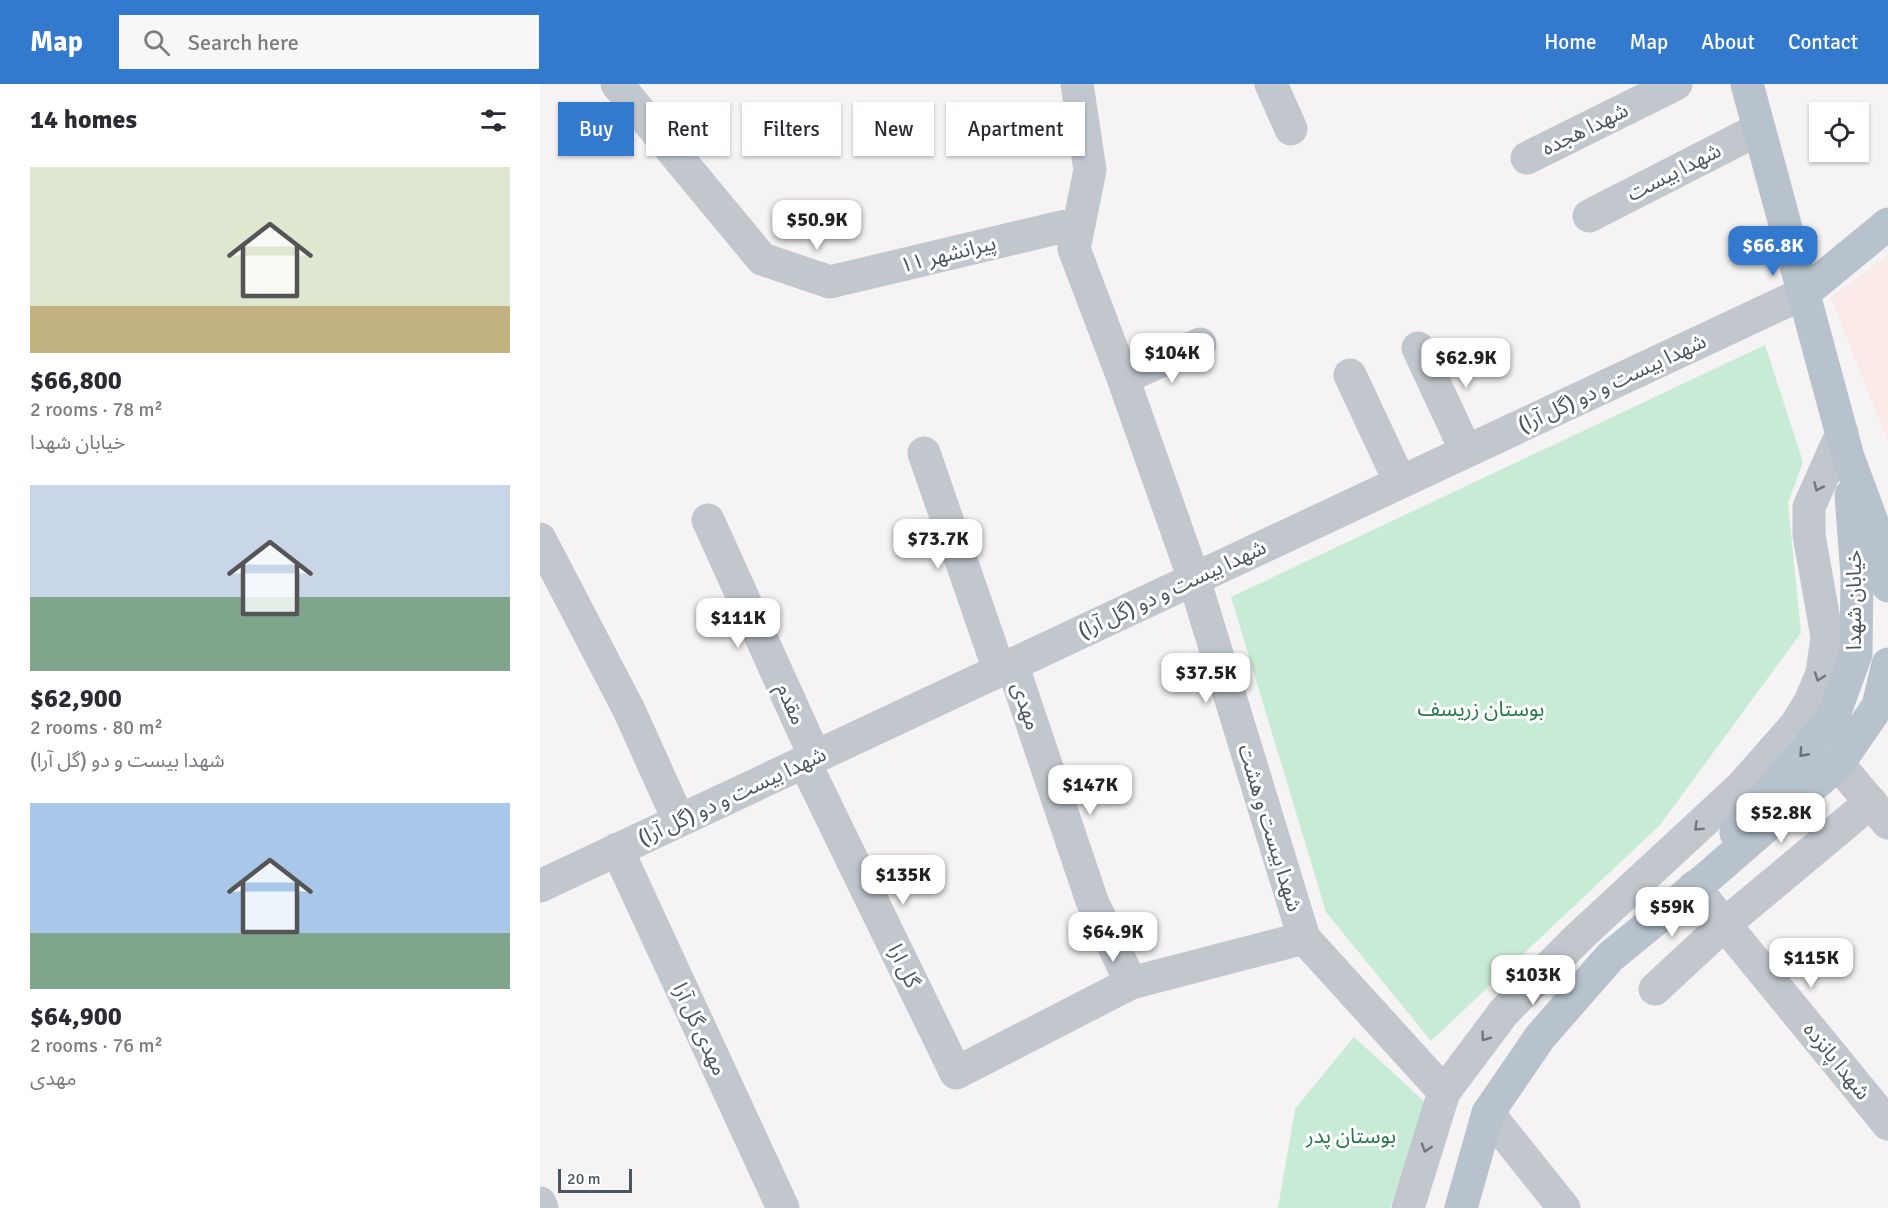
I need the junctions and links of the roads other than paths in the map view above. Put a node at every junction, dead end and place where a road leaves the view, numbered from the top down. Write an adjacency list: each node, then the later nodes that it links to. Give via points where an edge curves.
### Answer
1 (617, 84): 11 (street, پیرانشهر ۱۱, via 762,259 830,282)
2 (1077, 84): 11 (street, via 1090,170)
3 (1271, 84): 6 (street)
4 (1676, 84): 8 (street, شهدا هجده)
5 (1747, 84): 7 (main road, خیابان شهدا)
6 (1291, 129)
7 (1759, 129): 9 (street, شهدا بیست); 12 (main road, خیابان شهدا)
8 (1527, 158)
9 (1589, 216)
10 (1888, 224): 12 (main road)
11 (1076, 236): 16 (street, شهدا بیست و هشت)
12 (1804, 293): 17 (main road, خیابان شهدا); 18 (street, شهدا بیست و دو (گل آرا))
13 (1200, 344): 16 (street)
14 (1419, 348): 18 (street)
15 (1350, 375): 20 (street)
16 (1123, 378): 23 (street, شهدا بیست و هشت)
17 (1845, 445): 24 (main road, خیابان شهدا, via 1881,546); 32 (main road, خیابان شهدا, one-way to 32, via 1857,576 1856,654 1832,720 1745,820); 38 (street, one-way to 38, via 1809,507 1809,535 1827,637 1822,673 1810,702 1795,726 1742,786 1504,1012)
18 (1466, 451): 20 (street, شهدا بیست و دو (گل آرا))
19 (924, 453): 26 (street, مهدی)
20 (1400, 482): 23 (street, شهدا بیست و دو (گل آرا))
21 (708, 520): 27 (street, مقدم)
22 (540, 539): 30 (street, via 629,710)
23 (1194, 579): 26 (street, شهدا بیست و دو (گل آرا)); 35 (street, شهدا بیست و هشت)
24 (1888, 586)
25 (1888, 664): 28 (main road, خیابان شهدا, via 1878,706)
26 (1005, 667): 27 (street, شهدا بیست و دو (گل آرا)); 36 (street, مهدی, via 1092,901)
27 (810, 759): 30 (street, شهدا بیست و دو (گل آرا)); 36 (street, گل ارا, via 956,1073)
28 (1838, 764): 29 (street); 32 (main road, خیابان شهدا)
29 (1879, 813): 34 (street)
30 (679, 821): 31 (street, شهدا بیست و دو (گل آرا))
31 (617, 849): 33 (street, شهدا بیست و دو (گل آرا)); 43 (street, مهدی گل آرا)
32 (1702, 882): 34 (street, شهدا پانزده); 39 (main road, خیابان شهدا, via 1610,957 1540,1037)
33 (540, 886)
34 (1725, 924): 37 (street); 40 (street, شهدا پانزده)
35 (1304, 939): 36 (street); 38 (street, شهدا بیست و هشت)
36 (1131, 983)
37 (1655, 989)
38 (1444, 1092): 44 (street, one-way to 44)
39 (1488, 1113): 45 (main road, خیابان شهدا); 46 (street)
40 (1888, 1124)
41 (540, 1203): 42 (street)
42 (542, 1208)
43 (783, 1208)
44 (1408, 1208)
45 (1461, 1208)
46 (1564, 1208)

